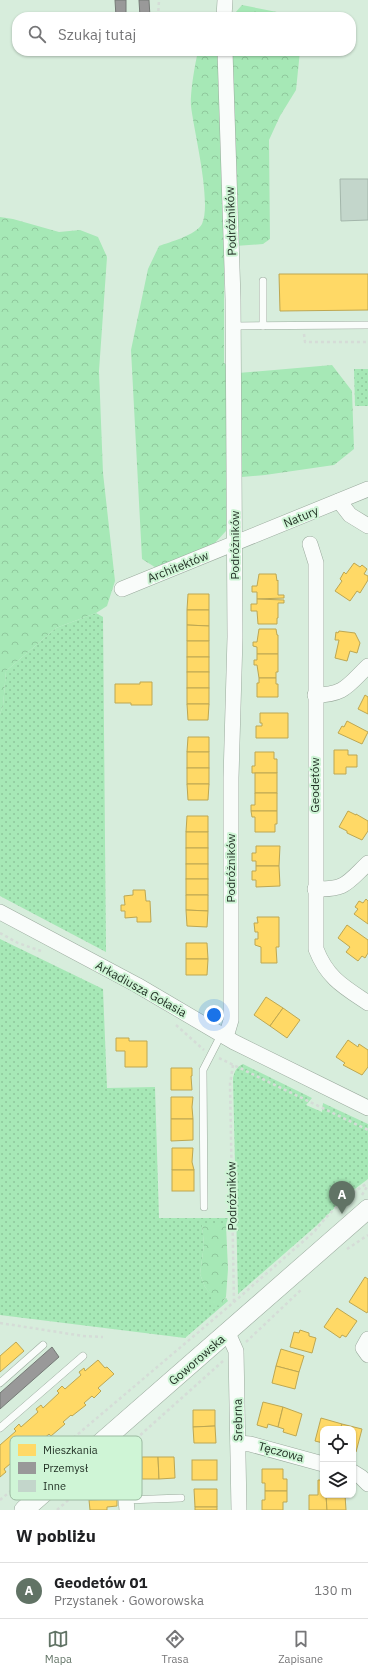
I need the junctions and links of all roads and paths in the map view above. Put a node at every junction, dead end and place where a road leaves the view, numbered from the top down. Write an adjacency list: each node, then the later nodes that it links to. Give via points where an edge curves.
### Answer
1 (159, 0): 3 (path)
2 (225, 0): 4 (street)
3 (158, 12)
4 (224, 12)
5 (225, 56): 8 (street, Podróżników)
6 (263, 281): 9 (lane)
7 (368, 325): 10 (lane)
8 (234, 326): 9 (lane); 15 (street, Podróżników)
9 (263, 326): 10 (lane)
10 (304, 326): 11 (path, via 305,342)
11 (368, 342)
12 (368, 489): 13 (street, Natury)
13 (339, 501): 14 (street, via 350,515); 15 (street, Natury)
14 (368, 526)
15 (235, 544): 17 (street, Architektów); 27 (street, Podróżników, via 231,778 231,1020)
16 (310, 544): 19 (street, Geodetów, via 316,562)
17 (122, 589)
18 (368, 666): 19 (street, via 342,692)
19 (315, 695): 21 (street, Geodetów)
20 (368, 863): 21 (street, via 343,887 331,890)
21 (315, 889): 25 (street, Geodetów, via 314,937 320,961 337,982)
22 (0, 912): 27 (street, Arkadiusza Gołasia, via 137,985)
23 (0, 933): 24 (path)
24 (47, 954)
25 (368, 1003)
26 (173, 1021): 28 (path)
27 (223, 1036): 28 (lane); 30 (street, Arkadiusza Gołasia)
28 (211, 1054): 29 (path); 33 (lane, via 203,1070 202,1080)
29 (233, 1065): 31 (path); 38 (path, Podróżników, via 230,1084)
30 (368, 1108)
31 (368, 1130)
32 (368, 1183): 38 (path, via 350,1195 315,1231)
33 (204, 1207)
34 (368, 1209): 40 (street, Goworowska)
35 (368, 1236): 36 (path)
36 (346, 1250)
37 (306, 1284): 46 (path)
38 (234, 1302): 49 (path)
39 (0, 1323): 41 (path)
40 (228, 1333): 46 (street, Srebrna); 50 (street, Goworowska)
41 (103, 1337)
42 (368, 1339): 44 (street, via 363,1348)
43 (43, 1345): 47 (lane)
44 (368, 1355)
45 (83, 1356): 48 (lane)
46 (232, 1357): 51 (path, via 224,1360); 52 (street, Srebrna)
47 (0, 1383)
48 (0, 1428)
49 (76, 1436)
50 (109, 1436)
51 (138, 1436)
52 (238, 1443): 53 (street, Tęczowa); 64 (street, Srebrna)
53 (320, 1463)
54 (356, 1474): 55 (street)
55 (368, 1484)
56 (10, 1492): 58 (path)
57 (181, 1498): 61 (lane)
58 (0, 1500)
59 (36, 1500): 62 (street, Goworowska)
60 (70, 1500): 63 (path)
61 (127, 1505)
62 (24, 1510)
63 (57, 1510)
64 (239, 1510)

